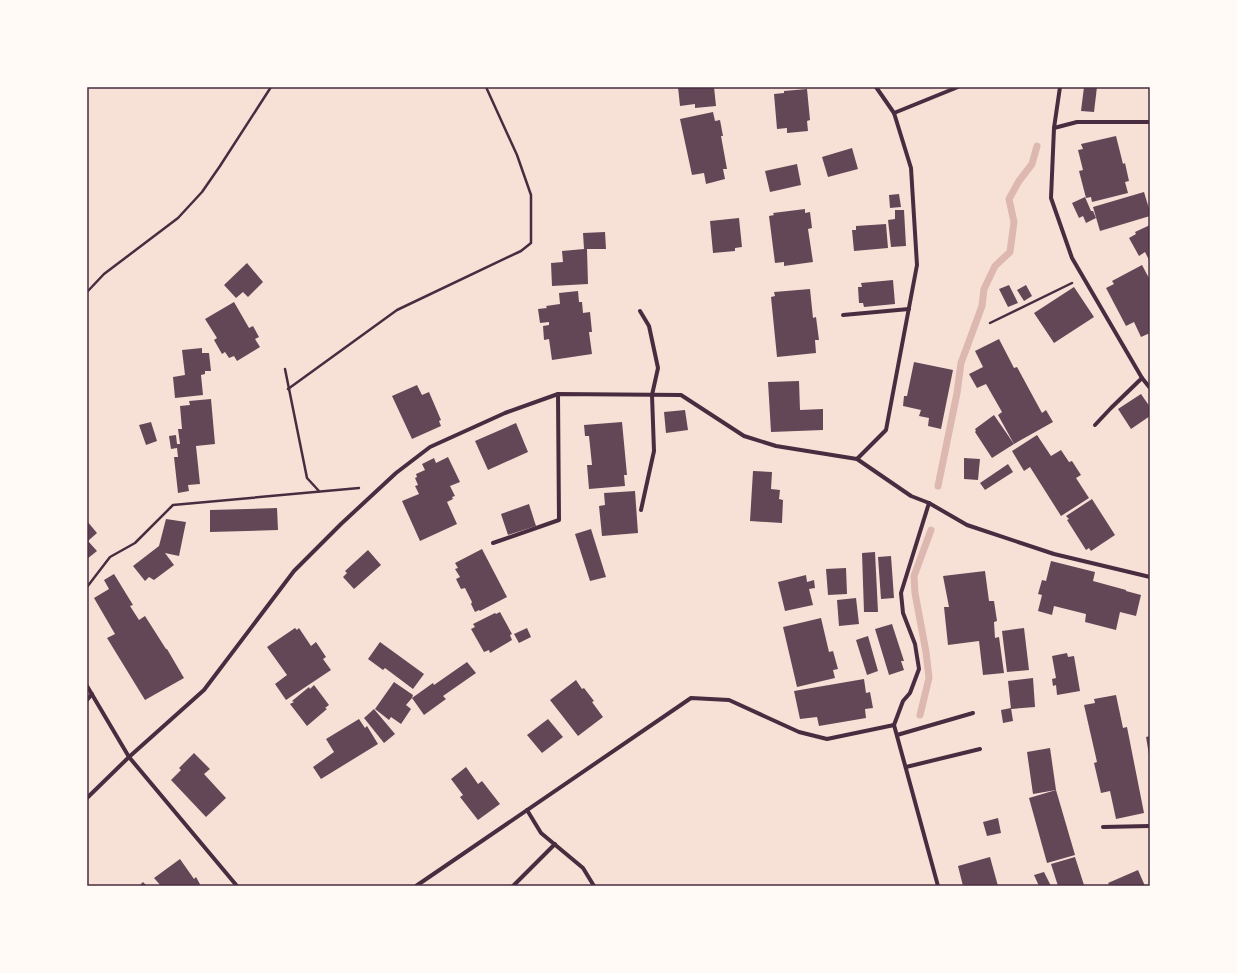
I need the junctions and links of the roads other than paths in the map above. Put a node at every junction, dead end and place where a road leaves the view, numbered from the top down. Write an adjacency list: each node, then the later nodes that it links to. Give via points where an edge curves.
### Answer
1 (876, 87): 4 (street)
2 (958, 87): 4 (street)
3 (1060, 87): 6 (street)
4 (894, 113): 7 (street, via 910,168 917,265)
5 (1150, 122): 6 (street, via 1077,122)
6 (1054, 128): 10 (street, via 1051,198 1072,258)
7 (909, 309): 9 (street); 15 (street, via 886,430)
8 (640, 310): 13 (street, via 649,326 658,368)
9 (843, 315)
10 (1142, 378): 11 (street); 14 (street)
11 (1150, 388)
12 (558, 394): 13 (street); 18 (street, via 559,520); 27 (street, via 505,413 430,447 396,473 294,570 204,690)
13 (652, 395): 15 (street, via 681,395 744,436 776,446); 17 (street, via 654,451)
14 (1095, 425)
15 (857, 459): 16 (street, via 911,496)
16 (929, 503): 19 (street, via 968,525 1039,550); 24 (street, via 901,593 903,613 915,644 919,668)
17 (641, 510)
18 (493, 543)
19 (1150, 577)
20 (87, 686): 21 (street)
21 (92, 694): 22 (street); 27 (street)
22 (87, 700)
23 (973, 713): 25 (street)
24 (894, 725): 25 (street); 30 (street, via 827,739 799,732 729,700 691,698)
25 (897, 734): 28 (street)
26 (980, 748): 28 (street)
27 (129, 757): 29 (street); 34 (street)
28 (906, 767): 38 (street)
29 (87, 798)
30 (527, 810): 33 (street, via 541,833); 35 (street)
31 (1150, 826): 32 (street)
32 (1103, 828)
33 (555, 844): 36 (street); 37 (street, via 583,868)
34 (237, 886)
35 (416, 886)
36 (513, 886)
37 (594, 886)
38 (938, 886)

